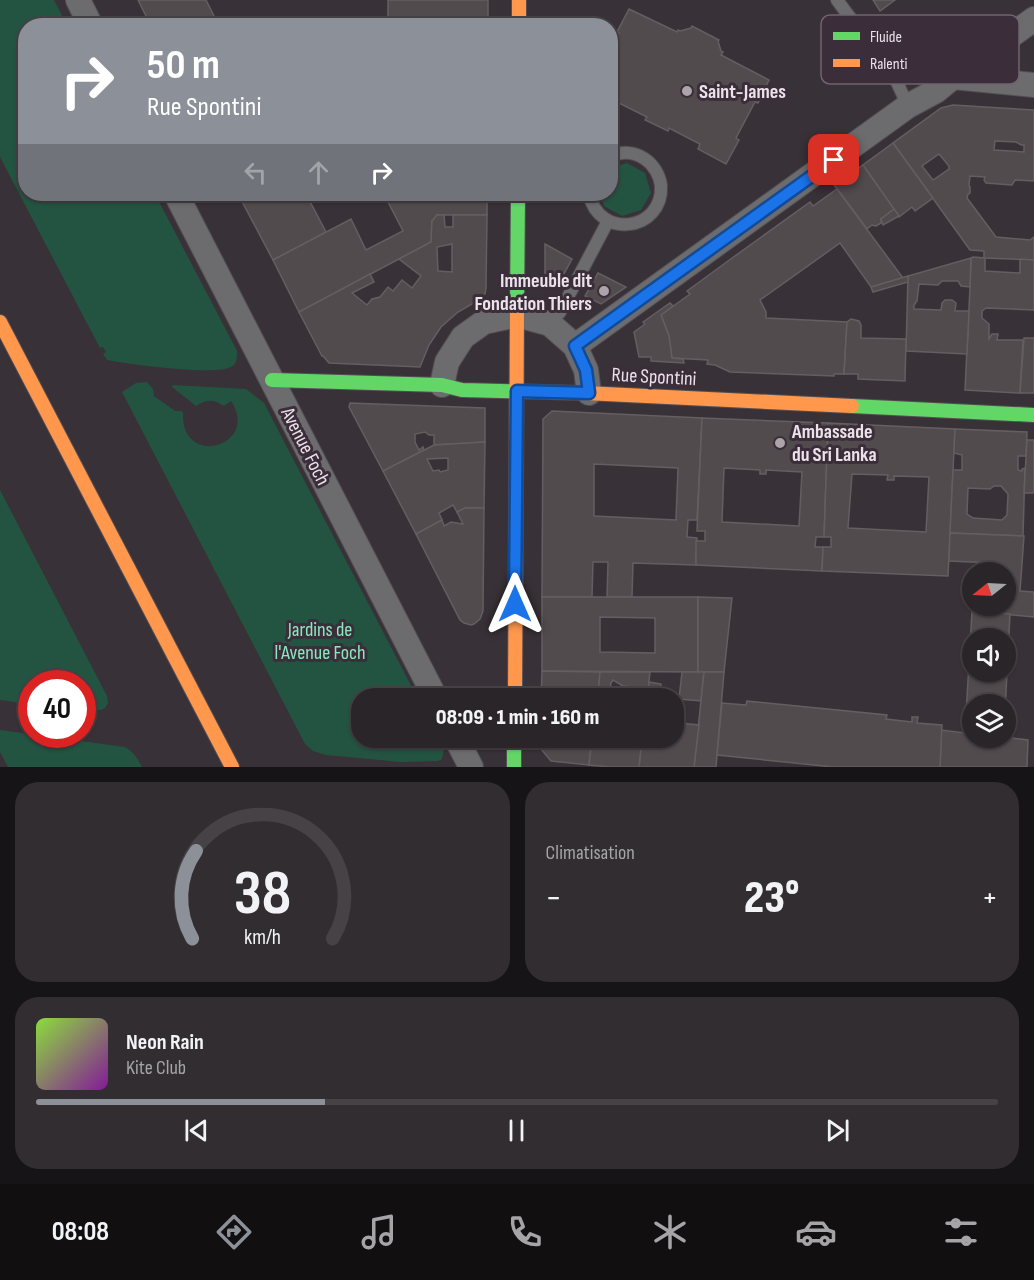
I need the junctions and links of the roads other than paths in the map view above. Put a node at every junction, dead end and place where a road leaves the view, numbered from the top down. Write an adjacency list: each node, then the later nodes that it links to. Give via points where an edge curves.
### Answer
1 (78, 0): 5 (street)
2 (519, 0): 6 (street)
3 (837, 0): 4 (lane)
4 (848, 15)
5 (87, 18)
6 (519, 18)
7 (1034, 19): 8 (street)
8 (1019, 30)
9 (898, 84): 13 (lane)
10 (944, 84): 13 (street)
11 (1016, 84): 12 (street)
12 (1034, 86)
13 (908, 106): 22 (street)
14 (618, 154): 18 (lane, via 639,155 649,162 656,171 661,193 651,214 641,221 631,225)
15 (181, 201): 23 (street, Avenue Foch)
16 (518, 201): 19 (street)
17 (591, 201): 18 (lane)
18 (608, 221): 21 (lane)
19 (517, 315): 21 (street); 24 (street, via 484,322 463,337 447,362); 25 (street)
20 (0, 322): 32 (street)
21 (550, 324): 22 (street)
22 (575, 346): 26 (street, via 586,370)
23 (272, 380): 24 (street, Rue Spontini); 28 (street, Avenue Foch)
24 (442, 385): 25 (street, Rue Spontini, via 462,390)
25 (517, 391): 26 (street, Rue Spontini); 29 (street)
26 (589, 393): 27 (street, Rue Spontini)
27 (1034, 415)
28 (430, 688)
29 (515, 688)
30 (461, 748): 33 (street)
31 (514, 748): 34 (street)
32 (232, 767)
33 (471, 767)
34 (514, 767)

